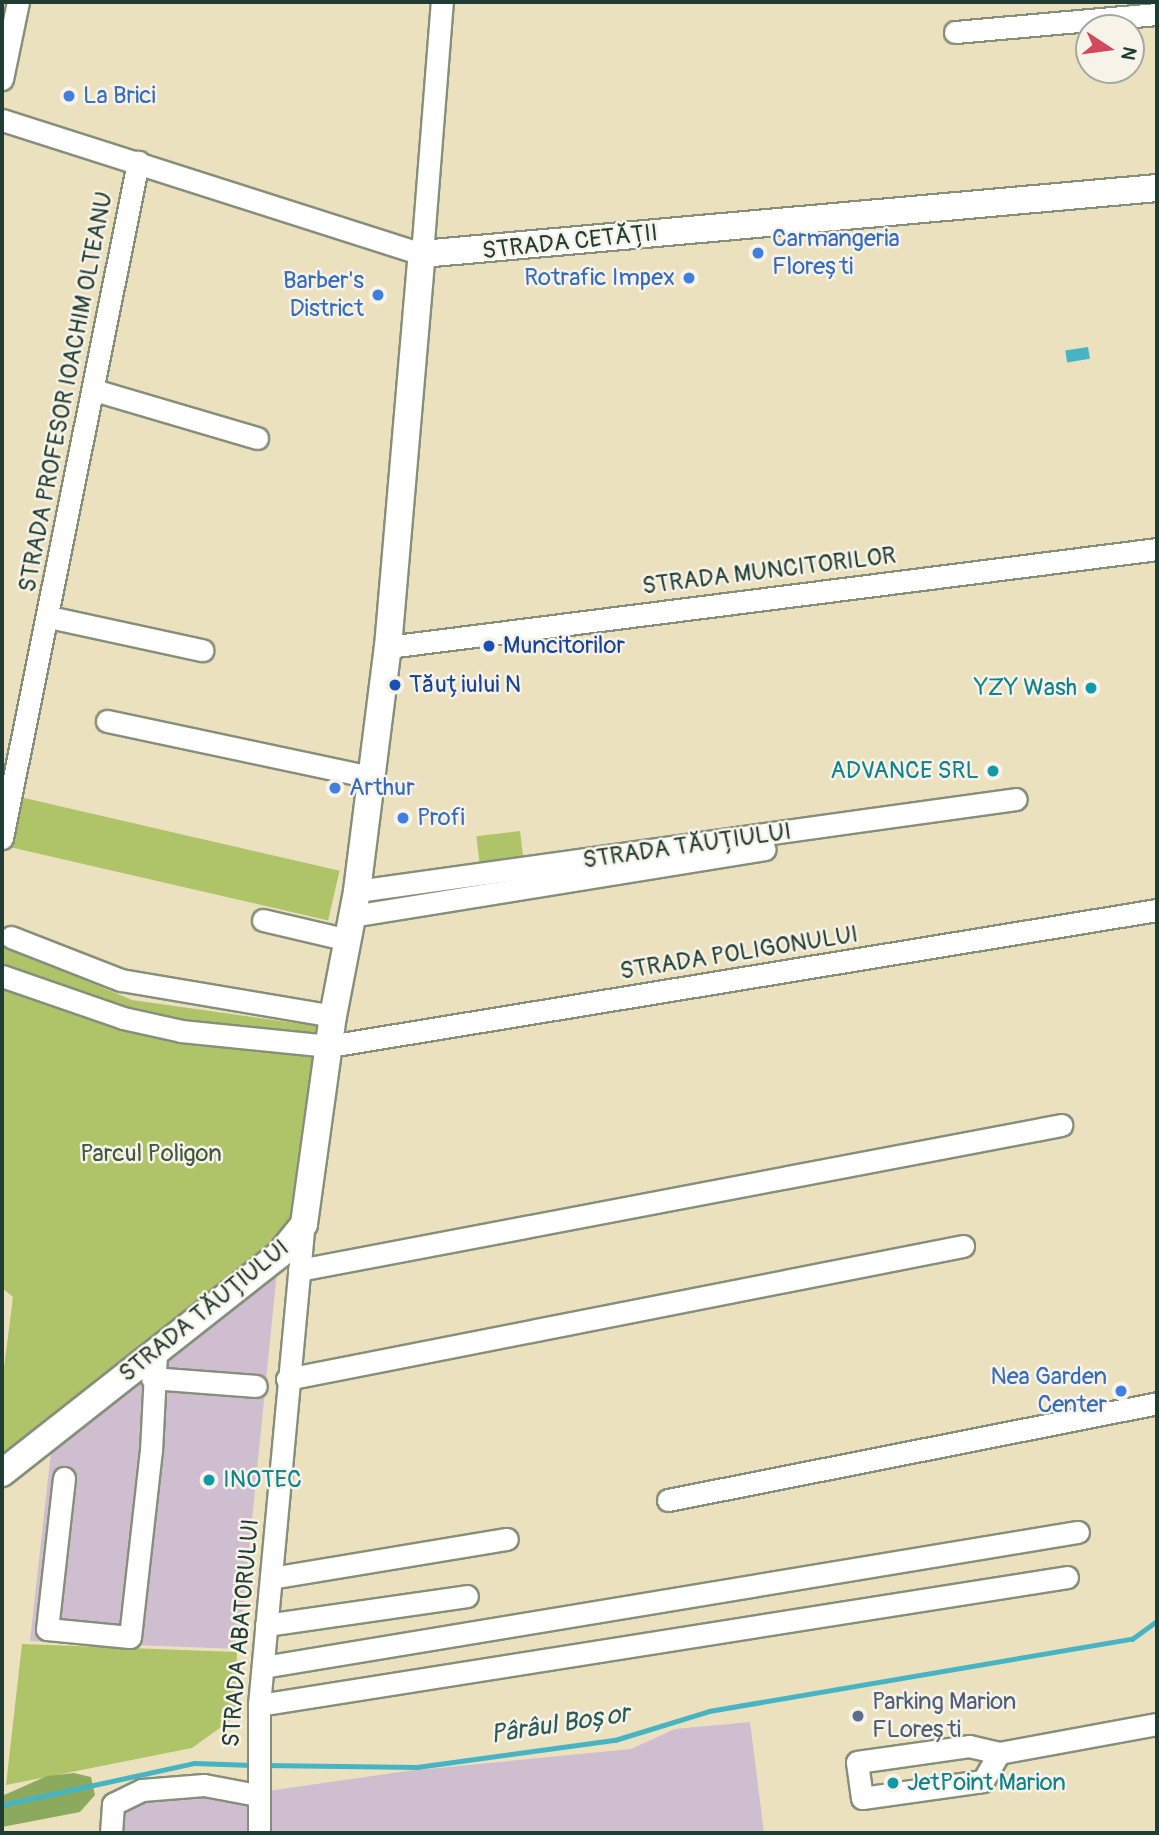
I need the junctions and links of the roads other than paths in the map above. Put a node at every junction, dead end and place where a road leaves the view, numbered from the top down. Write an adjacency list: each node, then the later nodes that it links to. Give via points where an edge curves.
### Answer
1 (440, 3): 9 (street)
2 (12, 11): 5 (street)
3 (1157, 14): 4 (street)
4 (955, 32)
5 (2, 79)
6 (2, 120): 7 (street, STRADA CETĂȚII)
7 (138, 162): 9 (street, STRADA CETĂȚII); 10 (street, STRADA PROFESOR IOACHIM OLTEANU)
8 (1157, 188): 9 (main road, STRADA CETĂȚII)
9 (422, 254): 14 (main road, STRADA TĂUȚIULUI)
10 (94, 390): 11 (street); 13 (street, STRADA PROFESOR IOACHIM OLTEANU)
11 (257, 438)
12 (1157, 550): 14 (street, STRADA MUNCITORILOR)
13 (49, 617): 15 (street); 17 (street, STRADA PROFESOR IOACHIM OLTEANU)
14 (388, 647): 18 (main road, STRADA TĂUȚIULUI)
15 (202, 650)
16 (107, 721): 18 (street)
17 (10, 756): 20 (street, STRADA PROFESOR IOACHIM OLTEANU)
18 (372, 777): 22 (main road, STRADA TĂUȚIULUI)
19 (1012, 804): 22 (street)
20 (2, 838)
21 (1157, 910): 27 (street, STRADA POLIGONULUI)
22 (352, 916): 23 (street); 26 (main road, STRADA TĂUȚIULUI)
23 (263, 920)
24 (11, 937): 26 (street, via 121,980)
25 (2, 976): 27 (street, STRADA POLIGONULUI, via 123,1018 181,1031)
26 (333, 1016): 27 (main road, STRADA TĂUȚIULUI)
27 (329, 1045): 29 (main road, STRADA TĂUȚIULUI)
28 (1060, 1125): 31 (street)
29 (304, 1224): 31 (street, STRADA ABATORULUI); 32 (main road, STRADA TĂUȚIULUI, via 280,1254)
30 (963, 1246): 34 (street)
31 (299, 1269): 34 (street, STRADA ABATORULUI)
32 (156, 1351): 33 (street); 37 (main road, STRADA TĂUȚIULUI)
33 (152, 1378): 35 (street); 38 (street, via 151,1451 130,1637 47,1629)
34 (287, 1379): 43 (street, STRADA ABATORULUI)
35 (256, 1386)
36 (1157, 1403): 39 (street)
37 (2, 1473)
38 (64, 1478)
39 (668, 1500)
40 (1078, 1532): 46 (street)
41 (507, 1539): 43 (street)
42 (1067, 1577): 47 (street)
43 (271, 1578): 45 (street, STRADA ABATORULUI)
44 (467, 1596): 45 (street)
45 (266, 1625): 46 (street, STRADA ABATORULUI)
46 (263, 1667): 47 (street, STRADA ABATORULUI)
47 (260, 1704): 50 (street, STRADA ABATORULUI)
48 (1157, 1724): 49 (street)
49 (999, 1753): 49 (street, via 970,1745 857,1762 862,1798 984,1781)
50 (257, 1787): 51 (street, via 142,1790 114,1804); 52 (street, STRADA ABATORULUI)
51 (111, 1833)
52 (260, 1833)

